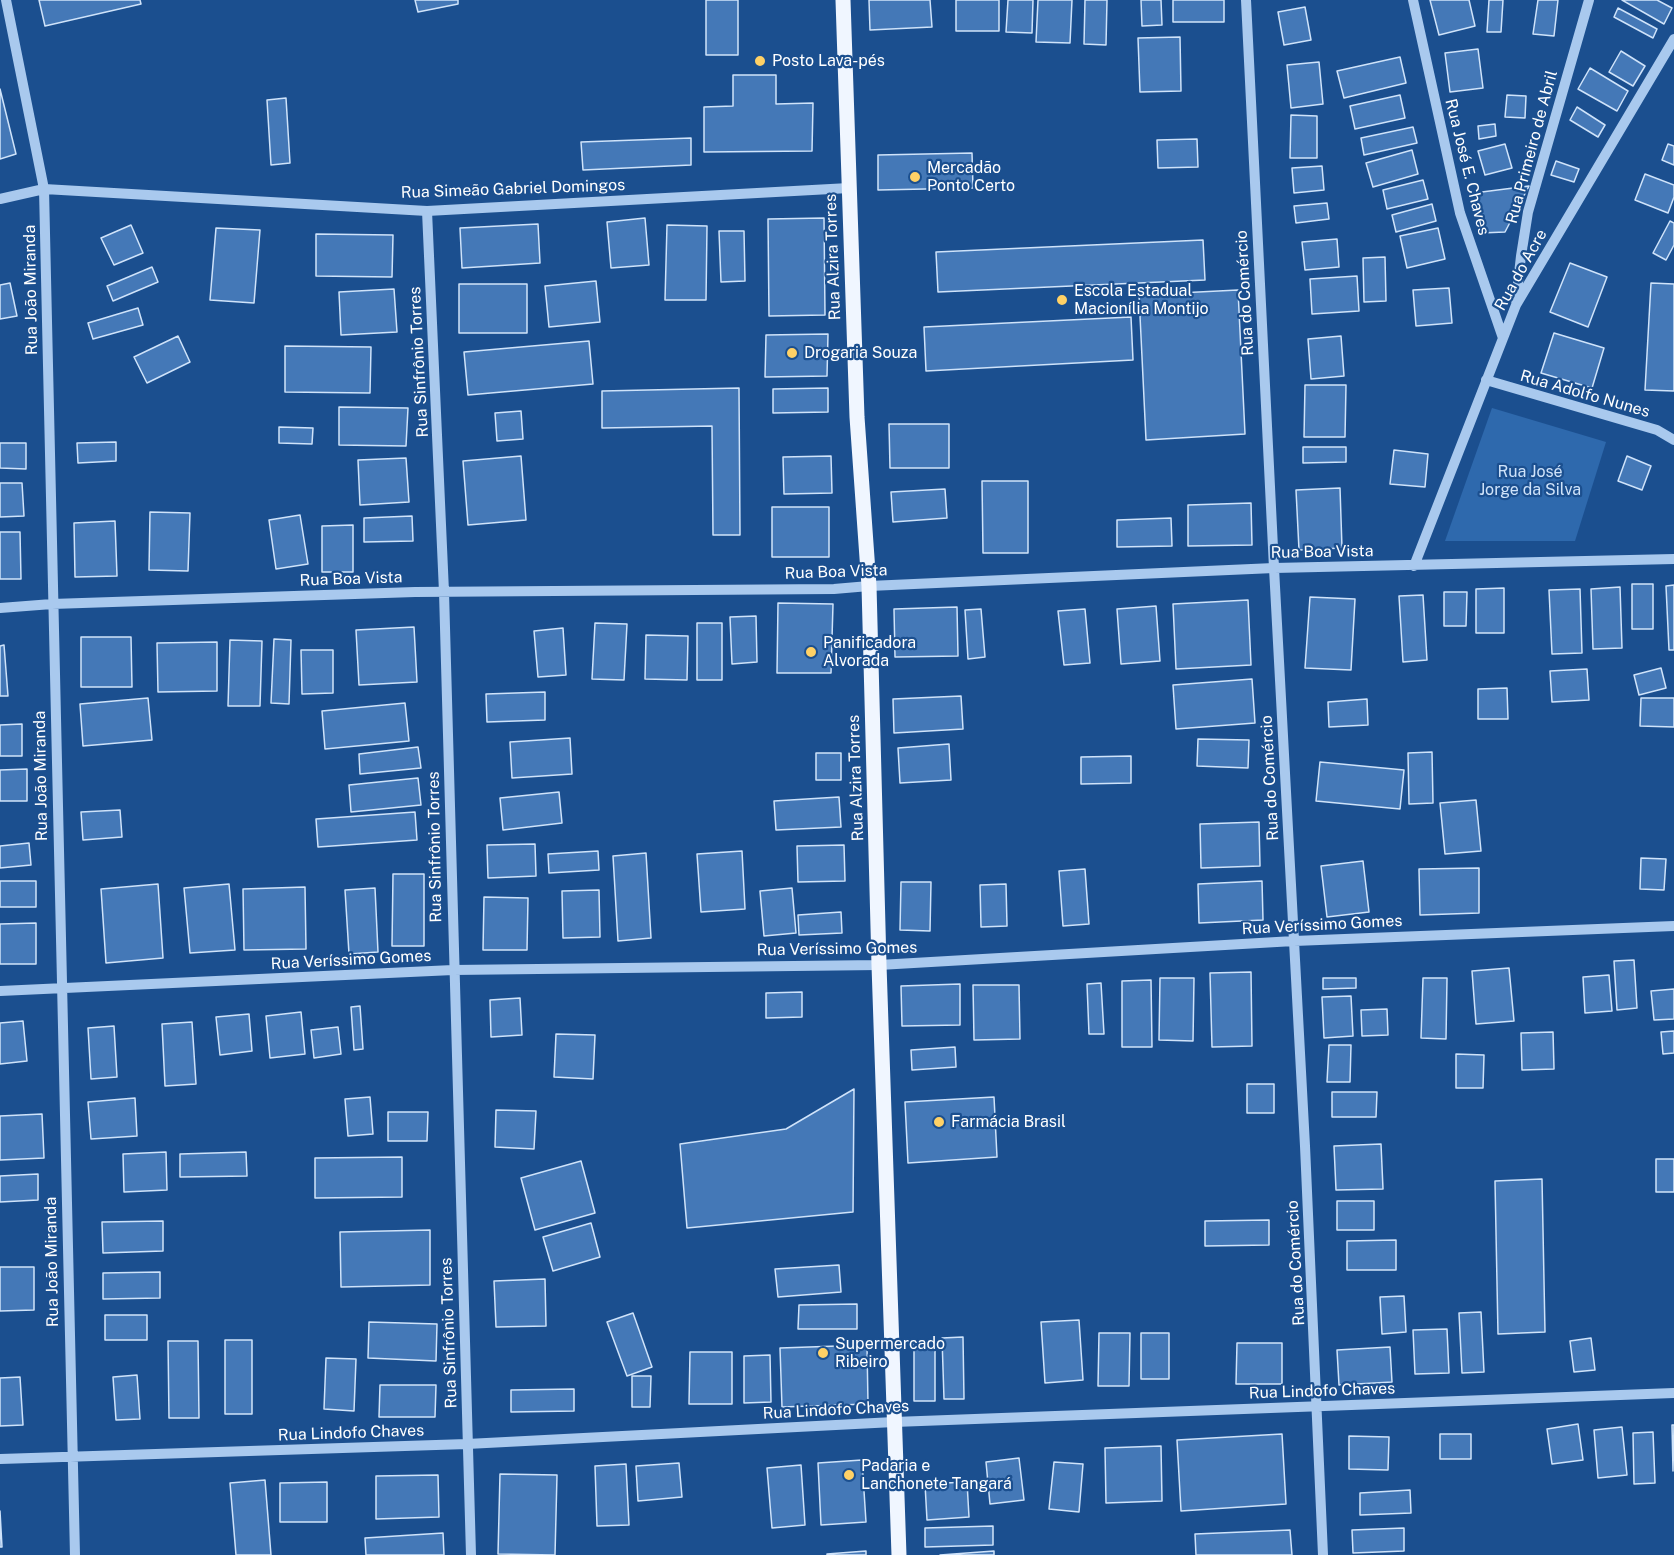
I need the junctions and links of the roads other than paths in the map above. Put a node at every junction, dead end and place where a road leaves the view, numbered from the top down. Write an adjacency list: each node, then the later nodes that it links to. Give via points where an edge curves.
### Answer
1 (6, 0): 8 (street, Rua João Miranda)
2 (843, 0): 7 (main road, Rua Alzira Torres)
3 (1246, 0): 17 (street, Rua do Comércio)
4 (1413, 0): 12 (street, Rua José E. Chaves, via 1460,213)
5 (1589, 0): 11 (street, Rua Primeiro de Abril, via 1528,212)
6 (1674, 39): 11 (street, Rua do Acre)
7 (849, 188): 10 (street, Rua Simeão Gabriel Domingos); 18 (main road, Rua Alzira Torres, via 857,417)
8 (44, 189): 9 (street, Rua Simeão Gabriel Domingos); 10 (street, Rua Simeão Gabriel Domingos); 20 (street, Rua João Miranda)
9 (0, 199)
10 (427, 211): 19 (street, Rua Sinfrônio Torres)
11 (1516, 304): 12 (street, Rua do Acre)
12 (1503, 338): 13 (street, Rua do Acre)
13 (1486, 381): 14 (street, Rua Adolfo Nunes, via 1657,430); 16 (street, Rua do Acre)
14 (1674, 440)
15 (1674, 559): 16 (street, Rua Boa Vista)
16 (1414, 566): 17 (street, Rua Boa Vista)
17 (1274, 568): 18 (street, Rua Boa Vista); 23 (street, Rua do Comércio)
18 (869, 586): 19 (street, Rua Boa Vista); 24 (main road, Rua Alzira Torres)
19 (444, 592): 20 (street, Rua Boa Vista); 25 (street, Rua Sinfrônio Torres)
20 (52, 604): 21 (street, Rua Boa Vista); 26 (street, Rua João Miranda)
21 (0, 608)
22 (1674, 926): 23 (street, Rua Veríssimo Gomes)
23 (1294, 941): 24 (street, Rua Veríssimo Gomes); 29 (street, Rua do Comércio)
24 (879, 965): 25 (street, Rua Veríssimo Gomes); 30 (main road, Rua Alzira Torres)
25 (453, 970): 26 (street, Rua Veríssimo Gomes); 31 (street, Rua Sinfrônio Torres)
26 (61, 989): 27 (street, Rua Veríssimo Gomes); 32 (street, Rua João Miranda)
27 (0, 991)
28 (1674, 1394): 29 (street, Rua Lindofo Chaves)
29 (1317, 1406): 30 (street, Rua Lindofo Chaves); 37 (street, Rua do Comércio)
30 (894, 1422): 31 (street, Rua Lindofo Chaves); 36 (main road, Rua Alzira Torres)
31 (467, 1444): 32 (street, Rua Lindofo Chaves); 35 (street, Rua Sinfrônio Torres)
32 (72, 1458): 33 (street, Rua Lindofo Chaves); 34 (street, Rua João Miranda)
33 (0, 1459)
34 (75, 1555)
35 (471, 1555)
36 (899, 1555)
37 (1323, 1555)

